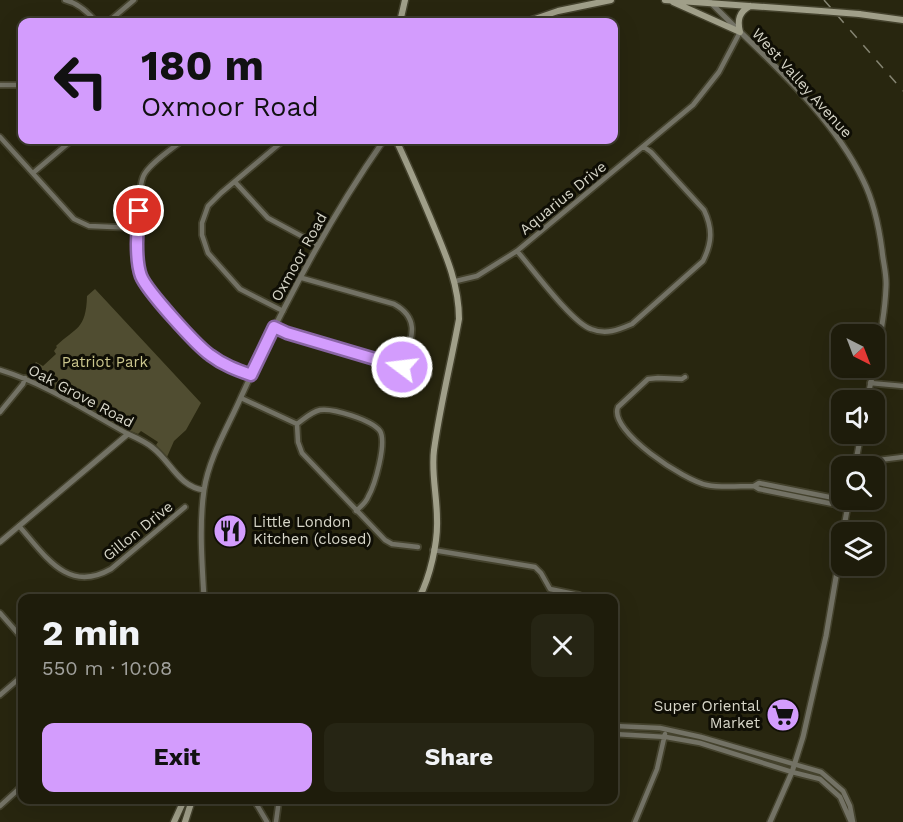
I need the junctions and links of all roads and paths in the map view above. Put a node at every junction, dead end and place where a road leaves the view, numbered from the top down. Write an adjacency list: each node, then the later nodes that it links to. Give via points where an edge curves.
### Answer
1 (65, 0): 10 (street, via 74,2)
2 (134, 0): 11 (street)
3 (405, 0): 12 (main road)
4 (611, 0): 13 (main road)
5 (666, 0): 7 (main road); 15 (main road)
6 (730, 0): 8 (main road)
7 (709, 1): 8 (main road); 15 (street, West Valley Avenue)
8 (741, 4): 9 (main road)
9 (751, 5): 14 (main road, bridge); 15 (main road, via 741,12)
10 (92, 18)
11 (113, 18)
12 (401, 18)
13 (538, 18)
14 (903, 20)
15 (740, 32): 24 (street, Aquarius Drive, via 719,72 693,105); 33 (street, West Valley Avenue, via 832,128 864,182 878,226 886,284)
16 (0, 85): 17 (street)
17 (18, 86)
18 (0, 137): 25 (street)
19 (67, 144): 25 (street)
20 (178, 144): 27 (street, via 143,177)
21 (279, 144): 26 (street)
22 (381, 144): 28 (street, Oxmoor Road)
23 (398, 144): 31 (main road)
24 (644, 147): 29 (street, Aquarius Drive); 29 (street, via 704,210 712,236 703,261 632,324 608,332 591,329 578,321)
25 (33, 173): 27 (street, via 74,219 89,226)
26 (235, 182): 28 (street, via 268,218); 32 (street, via 208,206 202,235 208,253 240,289)
27 (137, 228): 37 (street, via 140,273 146,287 208,354)
28 (318, 245): 30 (street, Oxmoor Road)
29 (517, 251): 31 (street, Aquarius Drive, via 477,276)
30 (302, 278): 32 (street, Oxmoor Road); 35 (street, via 404,309 413,325)
31 (456, 281): 58 (main road, via 459,319 432,472 437,520)
32 (283, 311): 34 (street, Oxmoor Road)
33 (882, 324)
34 (274, 327): 35 (street); 37 (street, Oxmoor Road)
35 (402, 367): 38 (street)
36 (0, 370): 40 (street, Oak Grove Road)
37 (251, 375): 45 (street, Oxmoor Road)
38 (429, 375)
39 (685, 376): 52 (street, via 648,379 618,407 617,418 639,444 665,465 707,485 759,483)
40 (25, 378): 46 (street); 48 (street, Oak Grove Road)
41 (871, 378): 42 (street, West Valley Avenue)
42 (870, 384): 43 (street); 44 (street, West Valley Avenue)
43 (903, 386)
44 (869, 390)
45 (241, 398): 47 (street); 51 (street, Oxmoor Road, via 219,444)
46 (0, 412)
47 (297, 424): 54 (street, via 302,453); 54 (street, via 324,409 372,423 380,432 382,448 373,488)
48 (128, 434): 51 (street, Oak Grove Road, via 153,448 185,483); 55 (street)
49 (903, 457): 50 (street)
50 (885, 460)
51 (204, 490): 60 (street, Oxmoor Road)
52 (831, 500)
53 (185, 507): 55 (street, Gillon Drive, via 111,569 84,578 55,566)
54 (356, 511): 57 (street, via 385,540)
55 (19, 526): 56 (street)
56 (0, 542)
57 (418, 547)
58 (433, 550): 61 (main road); 62 (street, via 535,567 550,589)
59 (836, 576): 71 (street)
60 (204, 594)
61 (421, 594)
62 (574, 594)
63 (0, 613): 64 (street)
64 (18, 633)
65 (18, 679): 66 (street)
66 (0, 695)
67 (618, 726): 68 (street)
68 (664, 730): 70 (street); 71 (street)
69 (618, 734): 70 (street)
70 (666, 737): 72 (street, via 700,743); 85 (street)
71 (795, 763): 72 (street); 87 (street, via 820,772 837,784 850,806)
72 (792, 772): 86 (street); 87 (street, via 820,779 830,787)
73 (18, 789): 74 (street)
74 (1, 802)
75 (181, 804): 81 (main road)
76 (186, 804): 80 (street)
77 (190, 804): 80 (main road)
78 (256, 804): 83 (street)
79 (278, 804): 84 (street)
80 (189, 808): 82 (main road)
81 (174, 822)
82 (185, 822)
83 (267, 822)
84 (276, 822)
85 (635, 822)
86 (770, 822)
87 (852, 822)

